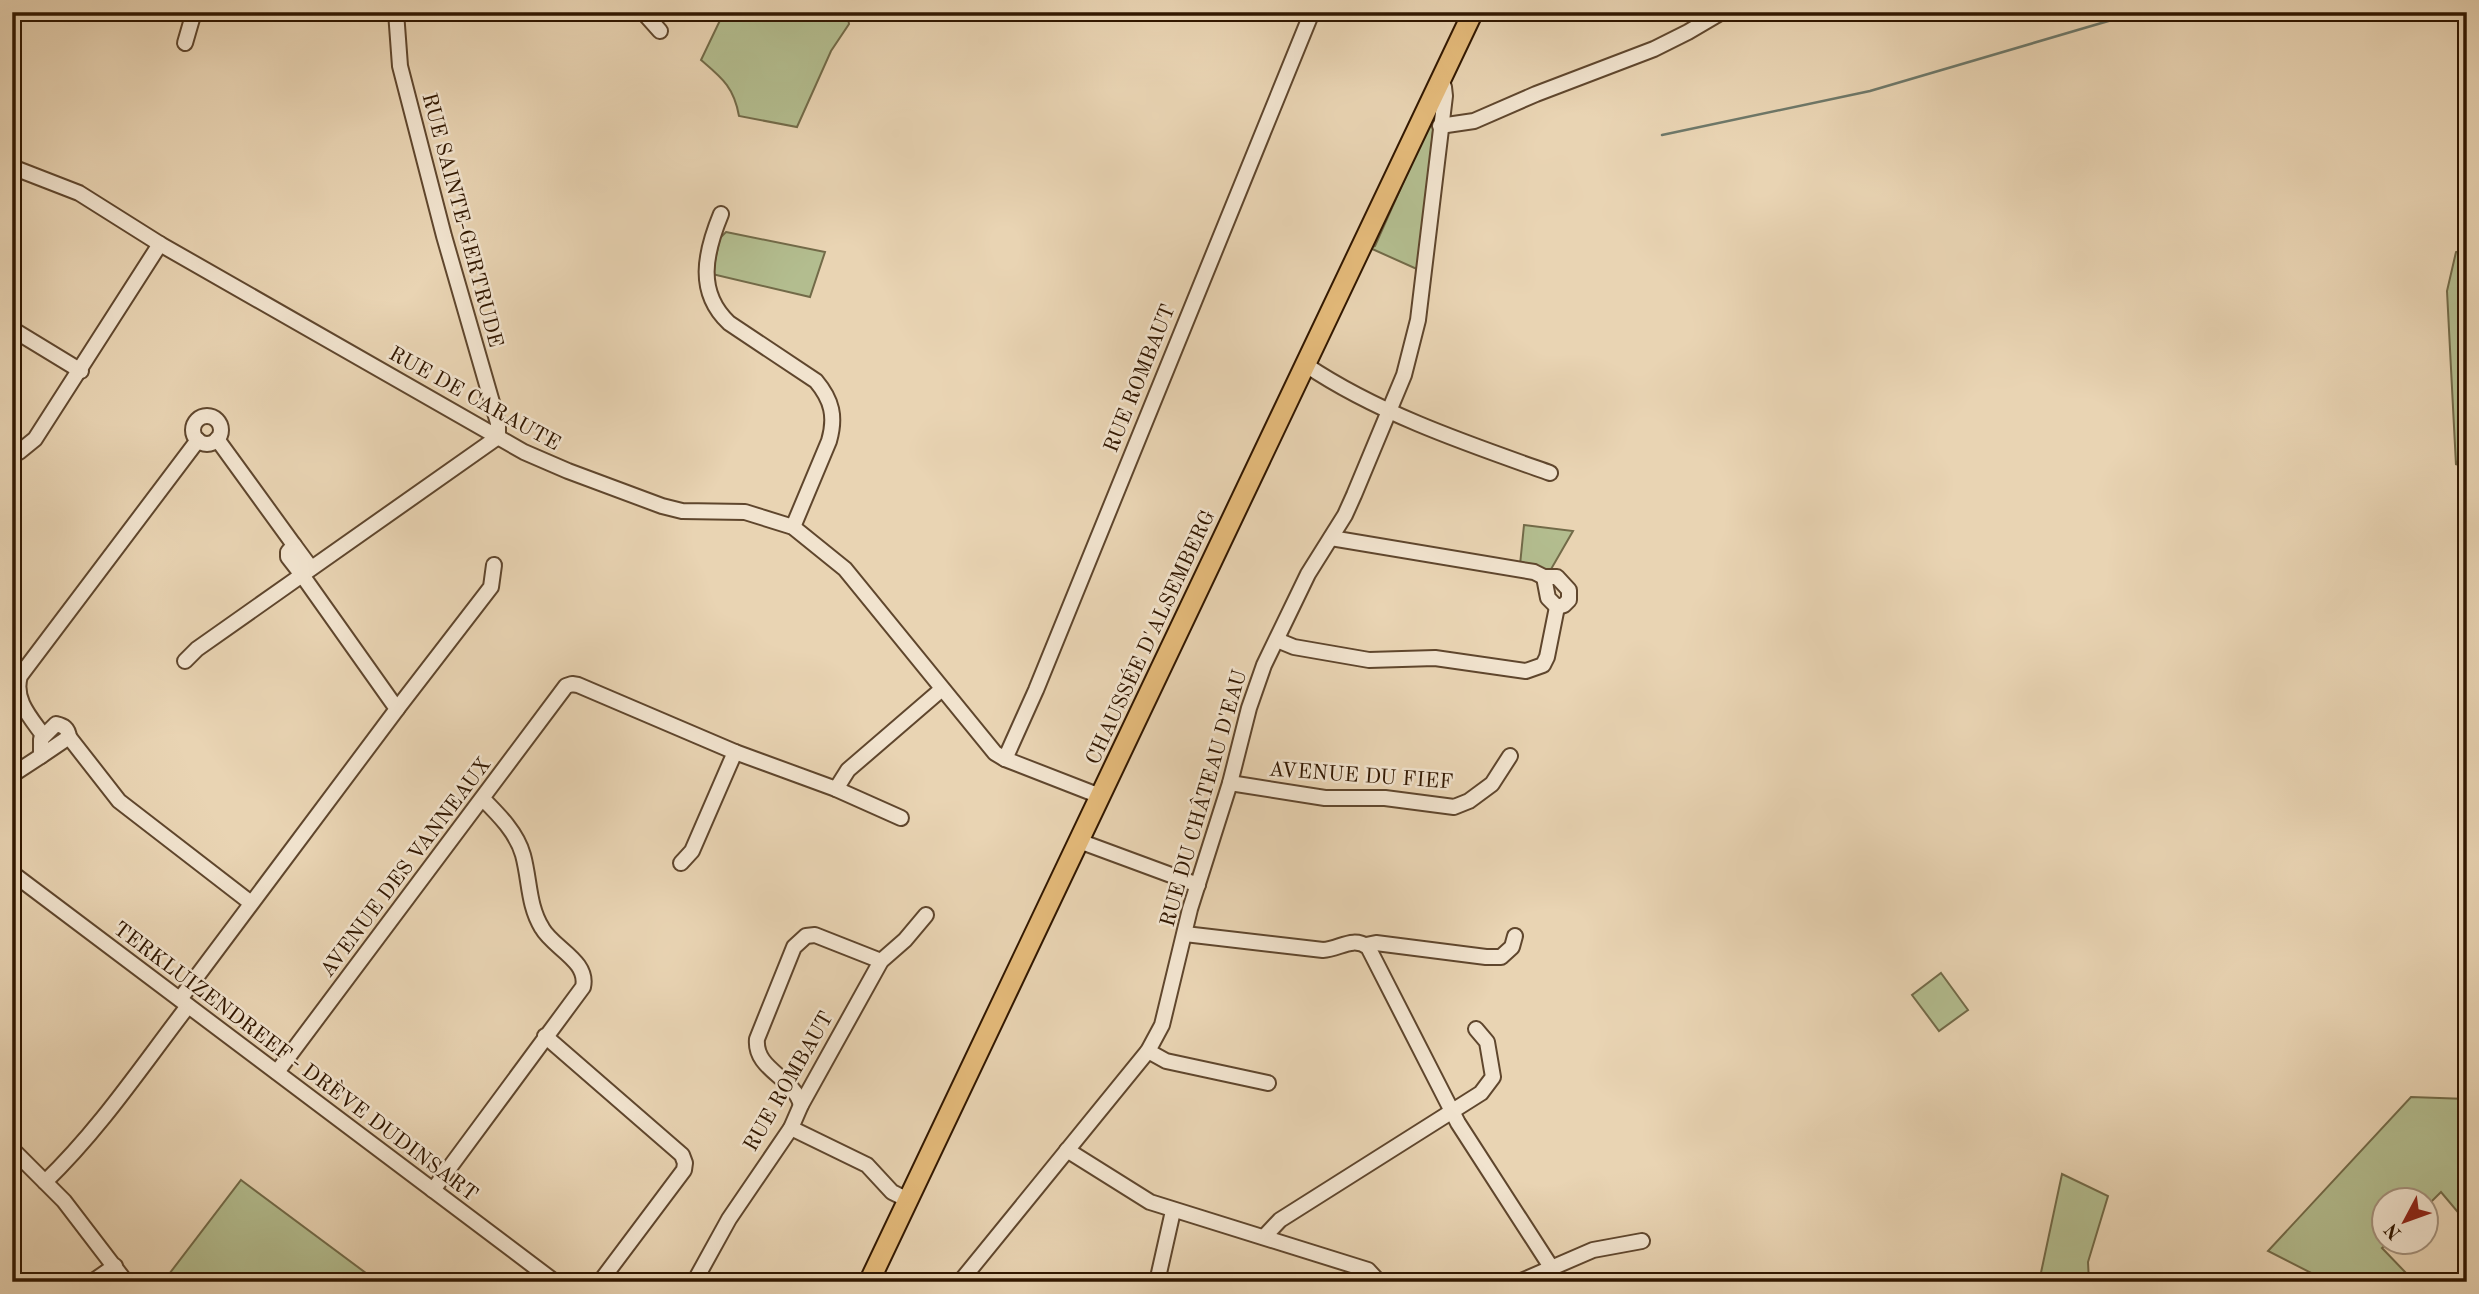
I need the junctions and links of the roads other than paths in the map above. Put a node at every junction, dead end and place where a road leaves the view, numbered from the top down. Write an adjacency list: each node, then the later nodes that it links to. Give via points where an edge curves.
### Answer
1 (194, 12): 8 (street)
2 (396, 12): 18 (street, RUE SAINTE-GERTRUDE, via 400,66 498,423)
3 (643, 12): 7 (street)
4 (1312, 12): 38 (street, RUE ROMBAUT)
5 (1473, 12): 9 (main road, CHAUSSÉE D'ALSEMBERG)
6 (1722, 12): 10 (street, via 1654,48 1474,121)
7 (660, 31)
8 (185, 43)
9 (1440, 80): 10 (street, RUE DU CHÂTEAU D'EAU, via 1445,96); 15 (main road, CHAUSSÉE D'ALSEMBERG)
10 (1440, 125): 17 (street, RUE DU CHÂTEAU D'EAU, via 1418,320)
11 (12, 167): 13 (street, RUE DE CARAUTE, via 79,193)
12 (720, 214): 23 (street, via 707,264 709,299 729,323 816,381 832,407 830,441)
13 (160, 244): 16 (street); 18 (street, RUE DE CARAUTE)
14 (12, 329): 16 (street)
15 (1306, 365): 17 (street); 42 (main road, CHAUSSÉE D'ALSEMBERG)
16 (81, 371): 21 (street, via 35,439)
17 (1390, 410): 22 (street); 24 (street, RUE DU CHÂTEAU D'EAU)
18 (498, 437): 23 (street, RUE DE CARAUTE, via 568,471 662,506 681,511 745,512); 26 (street)
19 (217, 439): 20 (street); 20 (street, via 218,421 206,416 195,422); 26 (street, via 294,545 288,556)
20 (198, 440): 33 (street, via 20,676 21,703)
21 (12, 452)
22 (1550, 473)
23 (793, 527): 31 (street, RUE DE CARAUTE, via 845,569)
24 (1331, 538): 27 (street); 29 (street, RUE DU CHÂTEAU D'EAU)
25 (494, 565): 32 (street, via 491,587)
26 (306, 572): 30 (street); 32 (street)
27 (1544, 577): 28 (street, via 1548,598); 28 (street, via 1557,577 1569,590 1569,600)
28 (1557, 607): 29 (street, via 1548,657 1543,665 1526,671 1436,658 1369,660)
29 (1277, 640): 40 (street, RUE DU CHÂTEAU D'EAU, via 1249,708)
30 (185, 662)
31 (942, 690): 38 (street, RUE DE CARAUTE); 41 (street, via 848,770)
32 (397, 709): 49 (street)
33 (43, 735): 34 (street, via 56,724 64,726); 36 (street)
34 (69, 737): 36 (street); 49 (street, via 119,801)
35 (735, 752): 41 (street); 43 (street, AVENUE DES VANNEAUX, via 572,684); 46 (street, via 692,851)
36 (41, 755): 39 (street)
37 (1510, 756): 40 (street, AVENUE DU FIEF, via 1492,784 1454,807 1385,798 1325,798)
38 (1005, 759): 42 (street, RUE DE CARAUTE)
39 (12, 775)
40 (1230, 783): 48 (street, RUE DU CHÂTEAU D'EAU)
41 (836, 789): 44 (street)
42 (1100, 796): 45 (main road, CHAUSSÉE D'ALSEMBERG)
43 (483, 799): 57 (street, via 515,836 540,926 584,974 583,987); 59 (street, AVENUE DES VANNEAUX)
44 (901, 818)
45 (1079, 841): 48 (street); 68 (main road, CHAUSSÉE D'ALSEMBERG)
46 (681, 863)
47 (12, 873): 55 (street, TERKLUIZENDREEF - DRÈVE DUDINSART)
48 (1198, 885): 51 (street, RUE DU CHÂTEAU D'EAU)
49 (251, 903): 55 (street)
50 (926, 915): 54 (street, RUE ROMBAUT)
51 (1185, 934): 53 (street, via 1322,950 1350,941); 58 (street, RUE DU CHÂTEAU D'EAU, via 1163,1025)
52 (1515, 936): 53 (street, via 1512,947 1501,957 1376,943)
53 (1369, 948): 62 (street)
54 (881, 961): 61 (street, RUE ROMBAUT); 61 (street, via 815,935 806,936 794,947 756,1047 758,1056 798,1095)
55 (184, 1002): 59 (street, TERKLUIZENDREEF - DRÈVE DUDINSART); 66 (street, via 142,1070)
56 (1476, 1030): 62 (street, via 1487,1042 1493,1077 1481,1093)
57 (545, 1036): 67 (street); 78 (street, via 682,1155 685,1163)
58 (1148, 1051): 60 (street, via 1166,1061); 65 (street, RUE DU CHÂTEAU D'EAU)
59 (277, 1073): 67 (street, TERKLUIZENDREEF - DRÈVE DUDINSART)
60 (1268, 1083)
61 (801, 1105): 63 (street, RUE ROMBAUT)
62 (1451, 1111): 70 (street, via 1279,1220); 73 (street)
63 (791, 1128): 68 (street, via 867,1165 892,1192); 74 (street, RUE ROMBAUT, via 729,1219)
64 (12, 1149): 66 (street)
65 (1067, 1150): 69 (street, via 1150,1202); 80 (street, RUE DU CHÂTEAU D'EAU)
66 (45, 1182): 72 (street)
67 (433, 1190): 77 (street, TERKLUIZENDREEF - DRÈVE DUDINSART)
68 (908, 1200): 79 (main road, CHAUSSÉE D'ALSEMBERG)
69 (1173, 1211): 70 (street); 81 (street)
70 (1264, 1237): 82 (street, via 1368,1270)
71 (1642, 1241): 73 (street, via 1593,1250)
72 (115, 1266): 75 (street); 76 (street)
73 (1551, 1267): 83 (street)
74 (697, 1277)
75 (92, 1282)
76 (126, 1282)
77 (555, 1282)
78 (600, 1282)
79 (869, 1282)
80 (960, 1282)
81 (1157, 1282)
82 (1379, 1282)
83 (1519, 1282)

